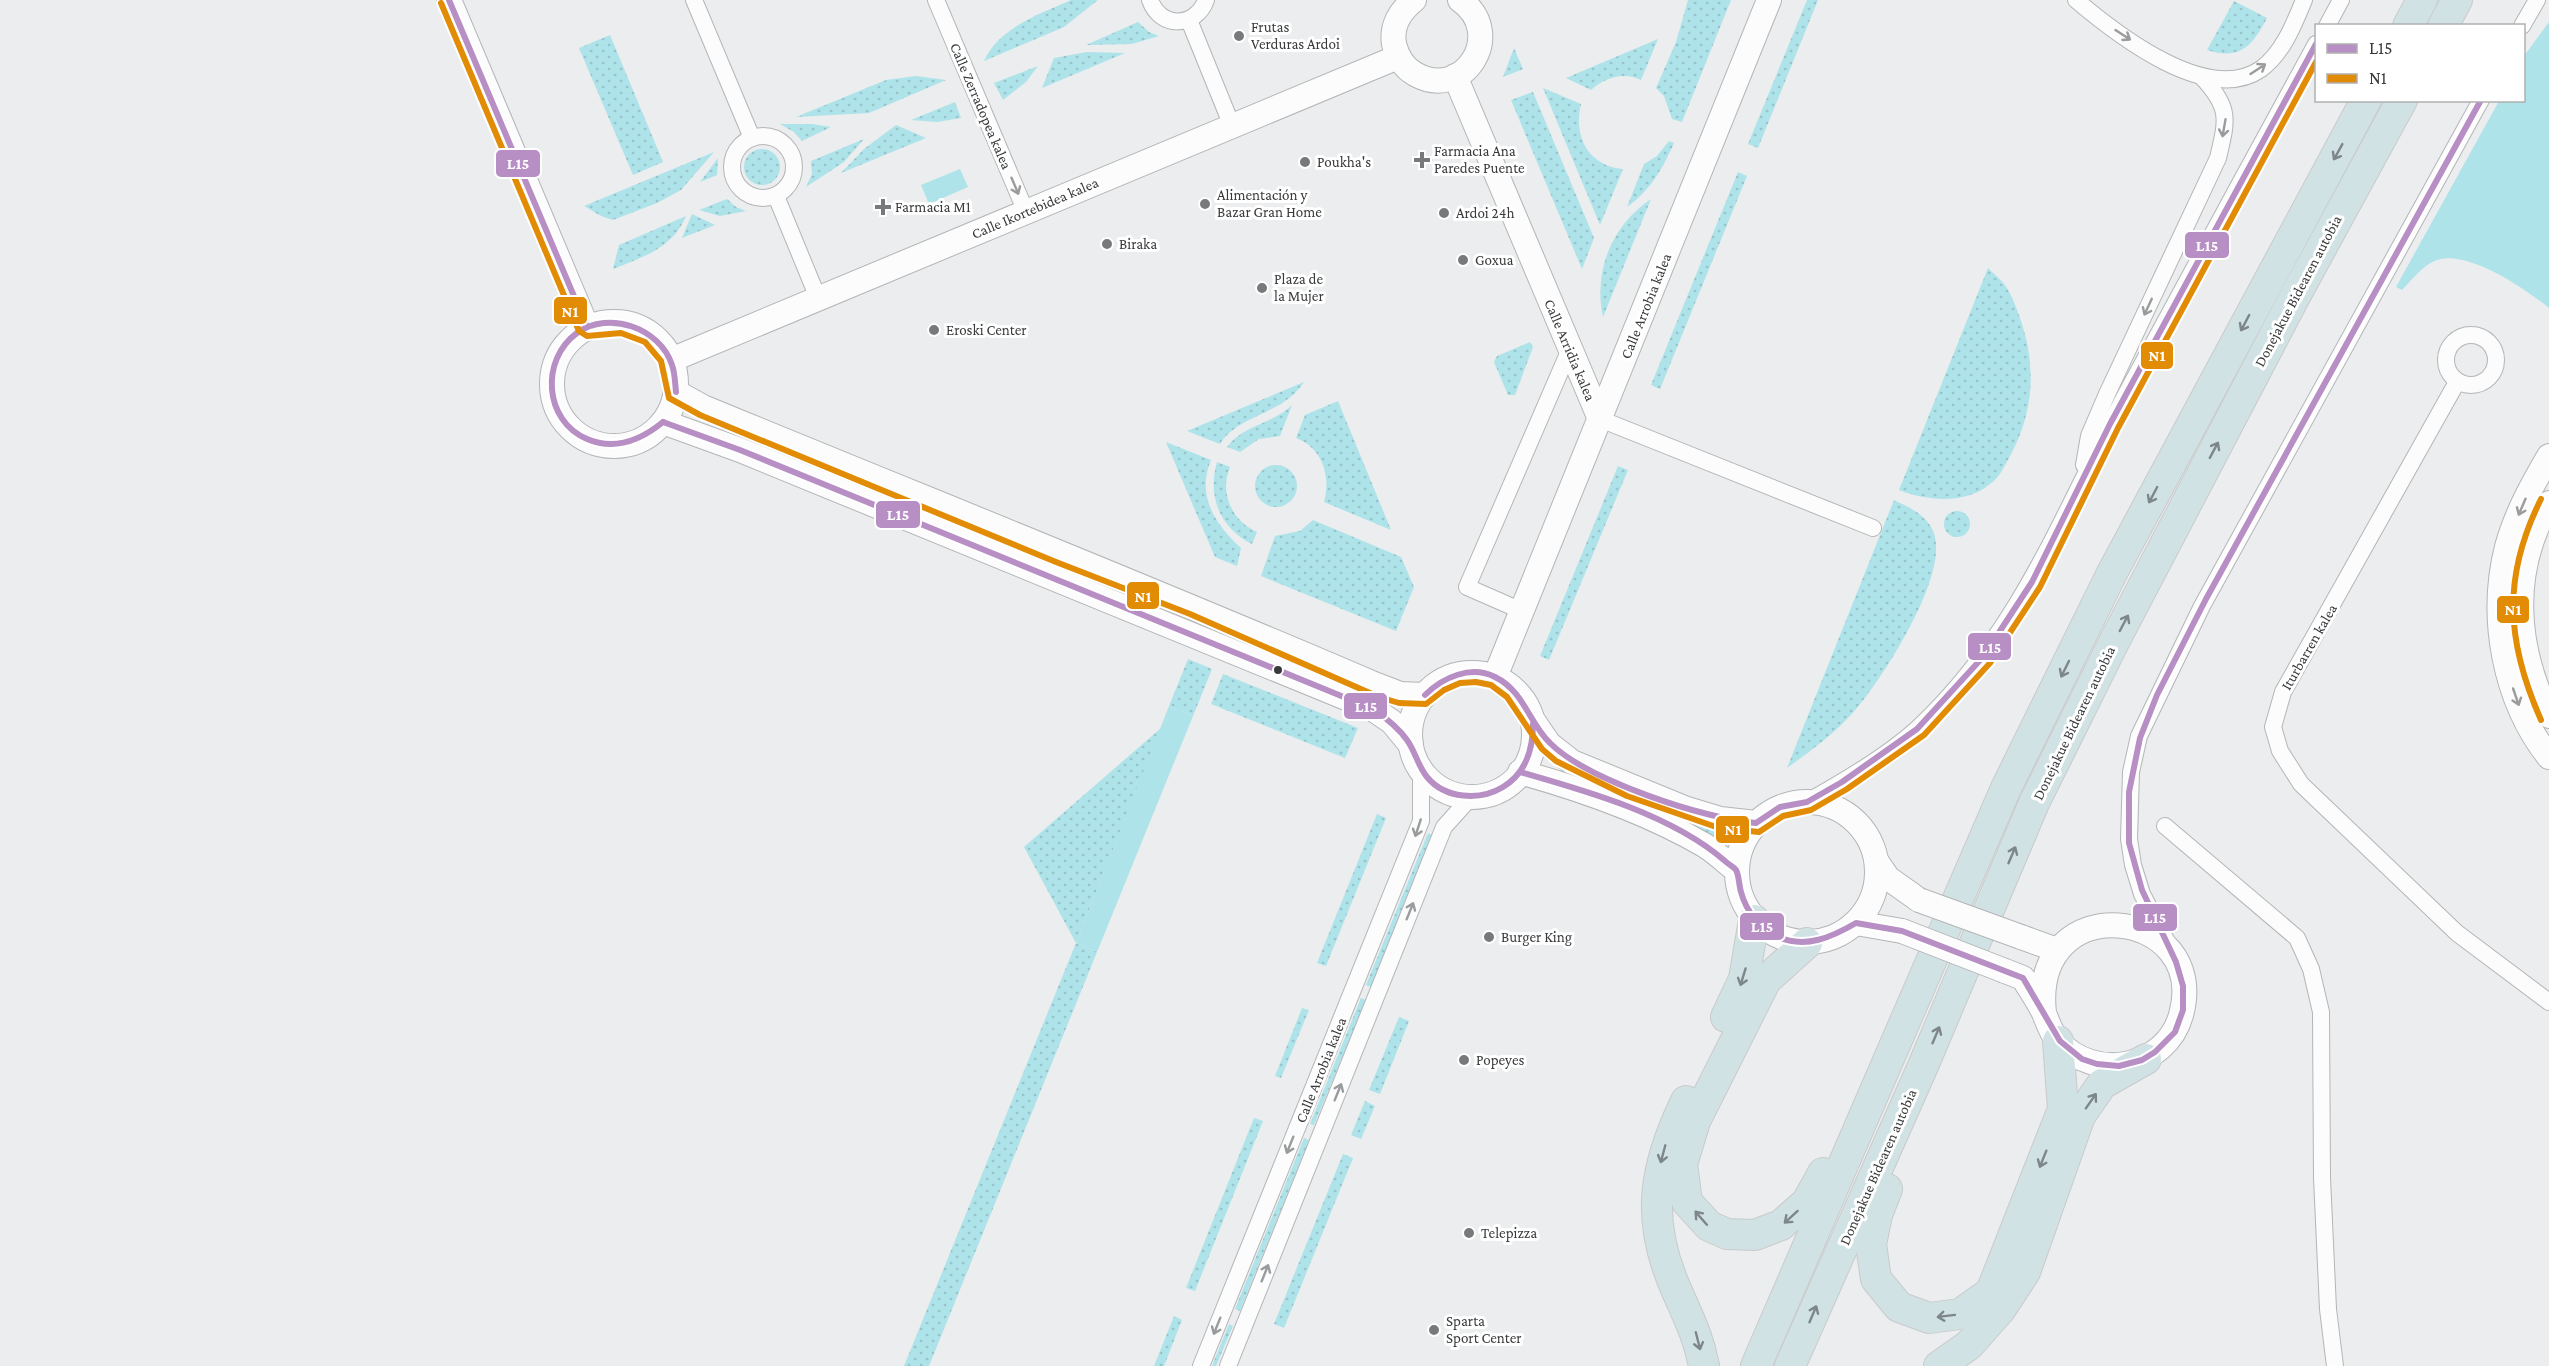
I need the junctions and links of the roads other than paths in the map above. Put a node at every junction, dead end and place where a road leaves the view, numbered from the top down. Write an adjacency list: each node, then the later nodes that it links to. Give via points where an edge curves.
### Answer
1 (449, 0): 32 (street)
2 (694, 0): 28 (street)
3 (936, 0): 30 (street, Calle Zerradopea kalea, one-way to 30)
4 (1150, 0): 15 (street, via 1161,17 1178,23)
5 (1206, 0): 15 (street, via 1203,9)
6 (1414, 0): 21 (street, via 1396,21)
7 (1460, 0): 22 (street, via 1478,20 1480,45 1474,60)
8 (1769, 0): 37 (street, Calle Arrobia kalea)
9 (2076, 0): 23 (street, one-way to 23, via 2172,66)
10 (2304, 0): 23 (street, one-way to 10, via 2245,77 2260,69 2275,56)
11 (2341, 0): 16 (street)
12 (2422, 0): 17 (highway)
13 (2457, 0): 18 (highway)
14 (2539, 2): 19 (street)
15 (1189, 20): 27 (street)
16 (2328, 24)
17 (2409, 24)
18 (2444, 24)
19 (2523, 24)
20 (2315, 46): 40 (street)
21 (1398, 57): 22 (street, via 1411,72 1423,78 1442,80); 27 (street, Calle Ikortebidea kalea)
22 (1455, 76): 33 (street, Calle Arridia kalea)
23 (2202, 78): 40 (street, one-way to 40, via 2227,116 2218,158 2089,436)
24 (2365, 102): 64 (highway, Donejakue Bidearen autobia, one-way to 64, via 2112,573 2006,789)
25 (2401, 102): 68 (highway, Donejakue Bidearen autobia, one-way to 25, via 2034,803 2288,309)
26 (2480, 102): 62 (street, via 2202,606 2139,736 2131,772 2129,839 2142,894)
27 (1232, 126): 30 (street, Calle Ikortebidea kalea)
28 (752, 138): 29 (street, via 780,140 793,155 795,174); 29 (street, via 733,160 734,180 747,194 757,198)
29 (776, 196): 31 (street)
30 (1026, 212): 31 (street, Calle Ikortebidea kalea)
31 (818, 298): 34 (street, Calle Ikortebidea kalea)
32 (587, 327): 34 (street, via 623,322 639,327 658,340); 38 (street, via 565,345 552,373 556,408 567,426 589,442 608,446 642,440)
33 (1570, 349): 37 (street, Calle Arridia kalea); 43 (street, via 1467,587)
34 (671, 360): 36 (street)
35 (2457, 382): 63 (street, Iturbarren kalea, via 2283,692 2273,728 2280,751 2301,784 2457,933)
36 (676, 392): 38 (street); 45 (street, via 703,407 1374,684 1400,694)
37 (1600, 419): 42 (street, Calle Arridia kalea); 43 (street, Calle Arrobia kalea)
38 (663, 422): 48 (street, via 751,454 1373,709 1392,722)
39 (2549, 456): 49 (street, one-way to 49, via 2528,492 2507,548 2500,618 2509,675 2519,705)
40 (2082, 483): 53 (street, via 2032,582 1983,657 1953,693 1917,729)
41 (2549, 503): 46 (street, via 2535,525 2528,549 2521,621 2528,668)
42 (1873, 528)
43 (1522, 611): 44 (street, Calle Arrobia kalea)
44 (1495, 677): 45 (street, via 1479,673 1457,675 1438,683); 47 (street, via 1518,693)
45 (1425, 695): 48 (street, via 1411,722)
46 (2549, 716)
47 (1532, 719): 51 (street, via 1532,753); 54 (street, via 1550,744 1572,762 1687,809 1720,819)
48 (1411, 745): 50 (street)
49 (2549, 757)
50 (1421, 770): 52 (street, via 1436,786); 69 (street, Calle Arrobia kalea, one-way to 69, via 1421,821)
51 (1520, 772): 52 (street, via 1503,788); 57 (street, via 1564,784 1677,831 1706,846)
52 (1471, 797): 70 (street, Calle Arrobia kalea, one-way to 52, via 1444,827)
53 (1807, 802): 54 (street, via 1780,807); 56 (street, via 1836,809 1861,826 1872,843)
54 (1756, 823): 57 (street, via 1739,853)
55 (2165, 826): 75 (street, via 2297,938 2311,969 2321,1012 2323,1202)
56 (1877, 862): 59 (street, via 1877,885 1869,906); 61 (street, bridge, via 1888,878 1919,900)
57 (1736, 870): 58 (street, via 1744,905)
58 (1754, 920): 60 (street, via 1787,940); 71 (highway, one-way to 71, via 1744,979 1668,1139 1659,1169 1656,1199 1665,1262 1695,1326)
59 (1856, 923): 60 (street, via 1825,941); 65 (street, bridge, via 1902,931 2023,978)
60 (1807, 943): 64 (highway, one-way to 60, via 1868,1065 1838,1144 1807,1202 1781,1225 1755,1235 1727,1234 1708,1226 1687,1202 1682,1164 1695,1121 1766,980)
61 (2057, 950): 62 (street, via 2074,935 2094,926 2117,923 2139,928 2159,939); 65 (street, via 2041,991)
62 (2174, 956): 67 (street, via 2183,978 2185,1002 2179,1025 2165,1045)
63 (2549, 1002)
64 (1911, 1003): 72 (highway, Donejakue Bidearen autobia)
65 (2044, 1013): 66 (street)
66 (2058, 1041): 67 (street, via 2076,1057 2099,1065 2123,1066); 68 (highway, one-way to 68, via 2063,1109 1990,1292 1960,1314 1929,1318 1899,1307 1876,1279 1870,1244 1905,1143)
67 (2146, 1059): 74 (highway, one-way to 67, via 1977,1336 2025,1272 2080,1116 2102,1084)
68 (1923, 1066): 73 (highway, Donejakue Bidearen autobia, one-way to 68)
69 (1201, 1366)
70 (1228, 1366)
71 (1704, 1366)
72 (1756, 1366)
73 (1790, 1366)
74 (1939, 1366)
75 (2335, 1366)

